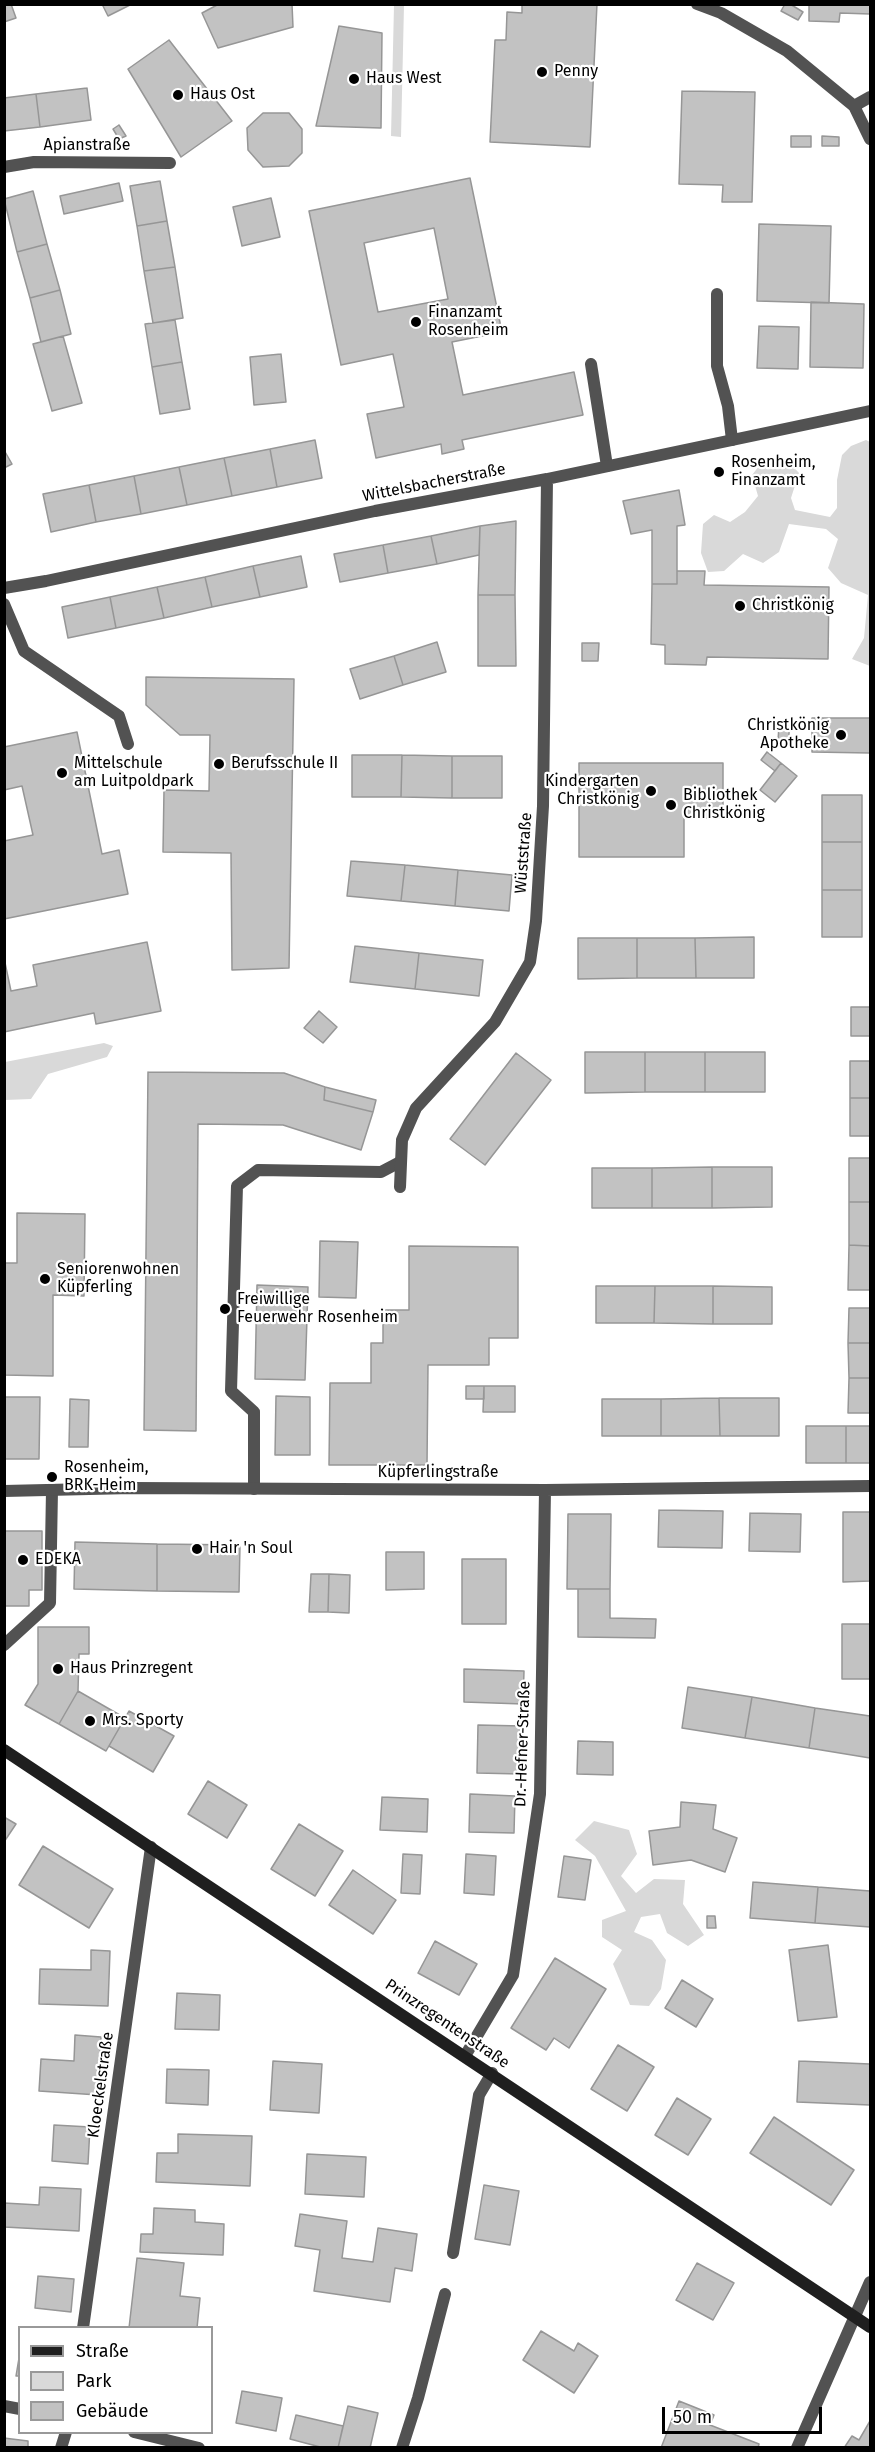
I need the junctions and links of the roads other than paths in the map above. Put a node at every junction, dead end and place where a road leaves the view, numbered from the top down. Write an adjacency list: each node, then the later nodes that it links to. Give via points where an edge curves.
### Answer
1 (697, 4): 3 (street, via 787,51)
2 (870, 97): 3 (street)
3 (854, 106): 4 (street)
4 (870, 139)
5 (170, 163): 6 (street, Apianstraße, via 34,162)
6 (4, 167)
7 (717, 294): 10 (street, via 717,366)
8 (591, 364): 11 (street)
9 (870, 411): 10 (street, Wittelsbacherstraße)
10 (732, 440): 11 (street, Wittelsbacherstraße)
11 (607, 466): 12 (street, Wittelsbacherstraße)
12 (547, 479): 13 (street, Wittelsbacherstraße, via 375,510); 16 (street, Wüststraße, via 543,806 530,962 495,1022 416,1108 402,1140)
13 (4, 588)
14 (4, 604): 15 (street, via 24,651 119,716)
15 (128, 744)
16 (400, 1162): 17 (street, Wüststraße); 19 (street, via 381,1172 258,1170 237,1186 231,1391 254,1412)
17 (399, 1187)
18 (870, 1486): 21 (street, Küpferlingstraße)
19 (254, 1489): 20 (street, Küpferlingstraße); 21 (street, Küpferlingstraße)
20 (52, 1490): 22 (street, Küpferlingstraße); 23 (street, via 50,1604)
21 (545, 1490): 26 (street, Dr.-Hefner-Straße, via 540,1794 513,1975)
22 (4, 1491)
23 (4, 1645)
24 (4, 1750): 25 (main road, Prinzregentenstraße)
25 (151, 1847): 26 (main road, Prinzregentenstraße); 32 (street, Kloeckelstraße)
26 (465, 2056): 27 (main road, Prinzregentenstraße)
27 (492, 2073): 28 (street, via 479,2095); 31 (main road, Prinzregentenstraße)
28 (453, 2253)
29 (870, 2282): 31 (street)
30 (445, 2294): 36 (street)
31 (856, 2317): 33 (main road, Prinzregentenstraße); 37 (street)
32 (83, 2326)
33 (870, 2327)
34 (139, 2434): 35 (street)
35 (199, 2448)
36 (402, 2448)
37 (797, 2448)

